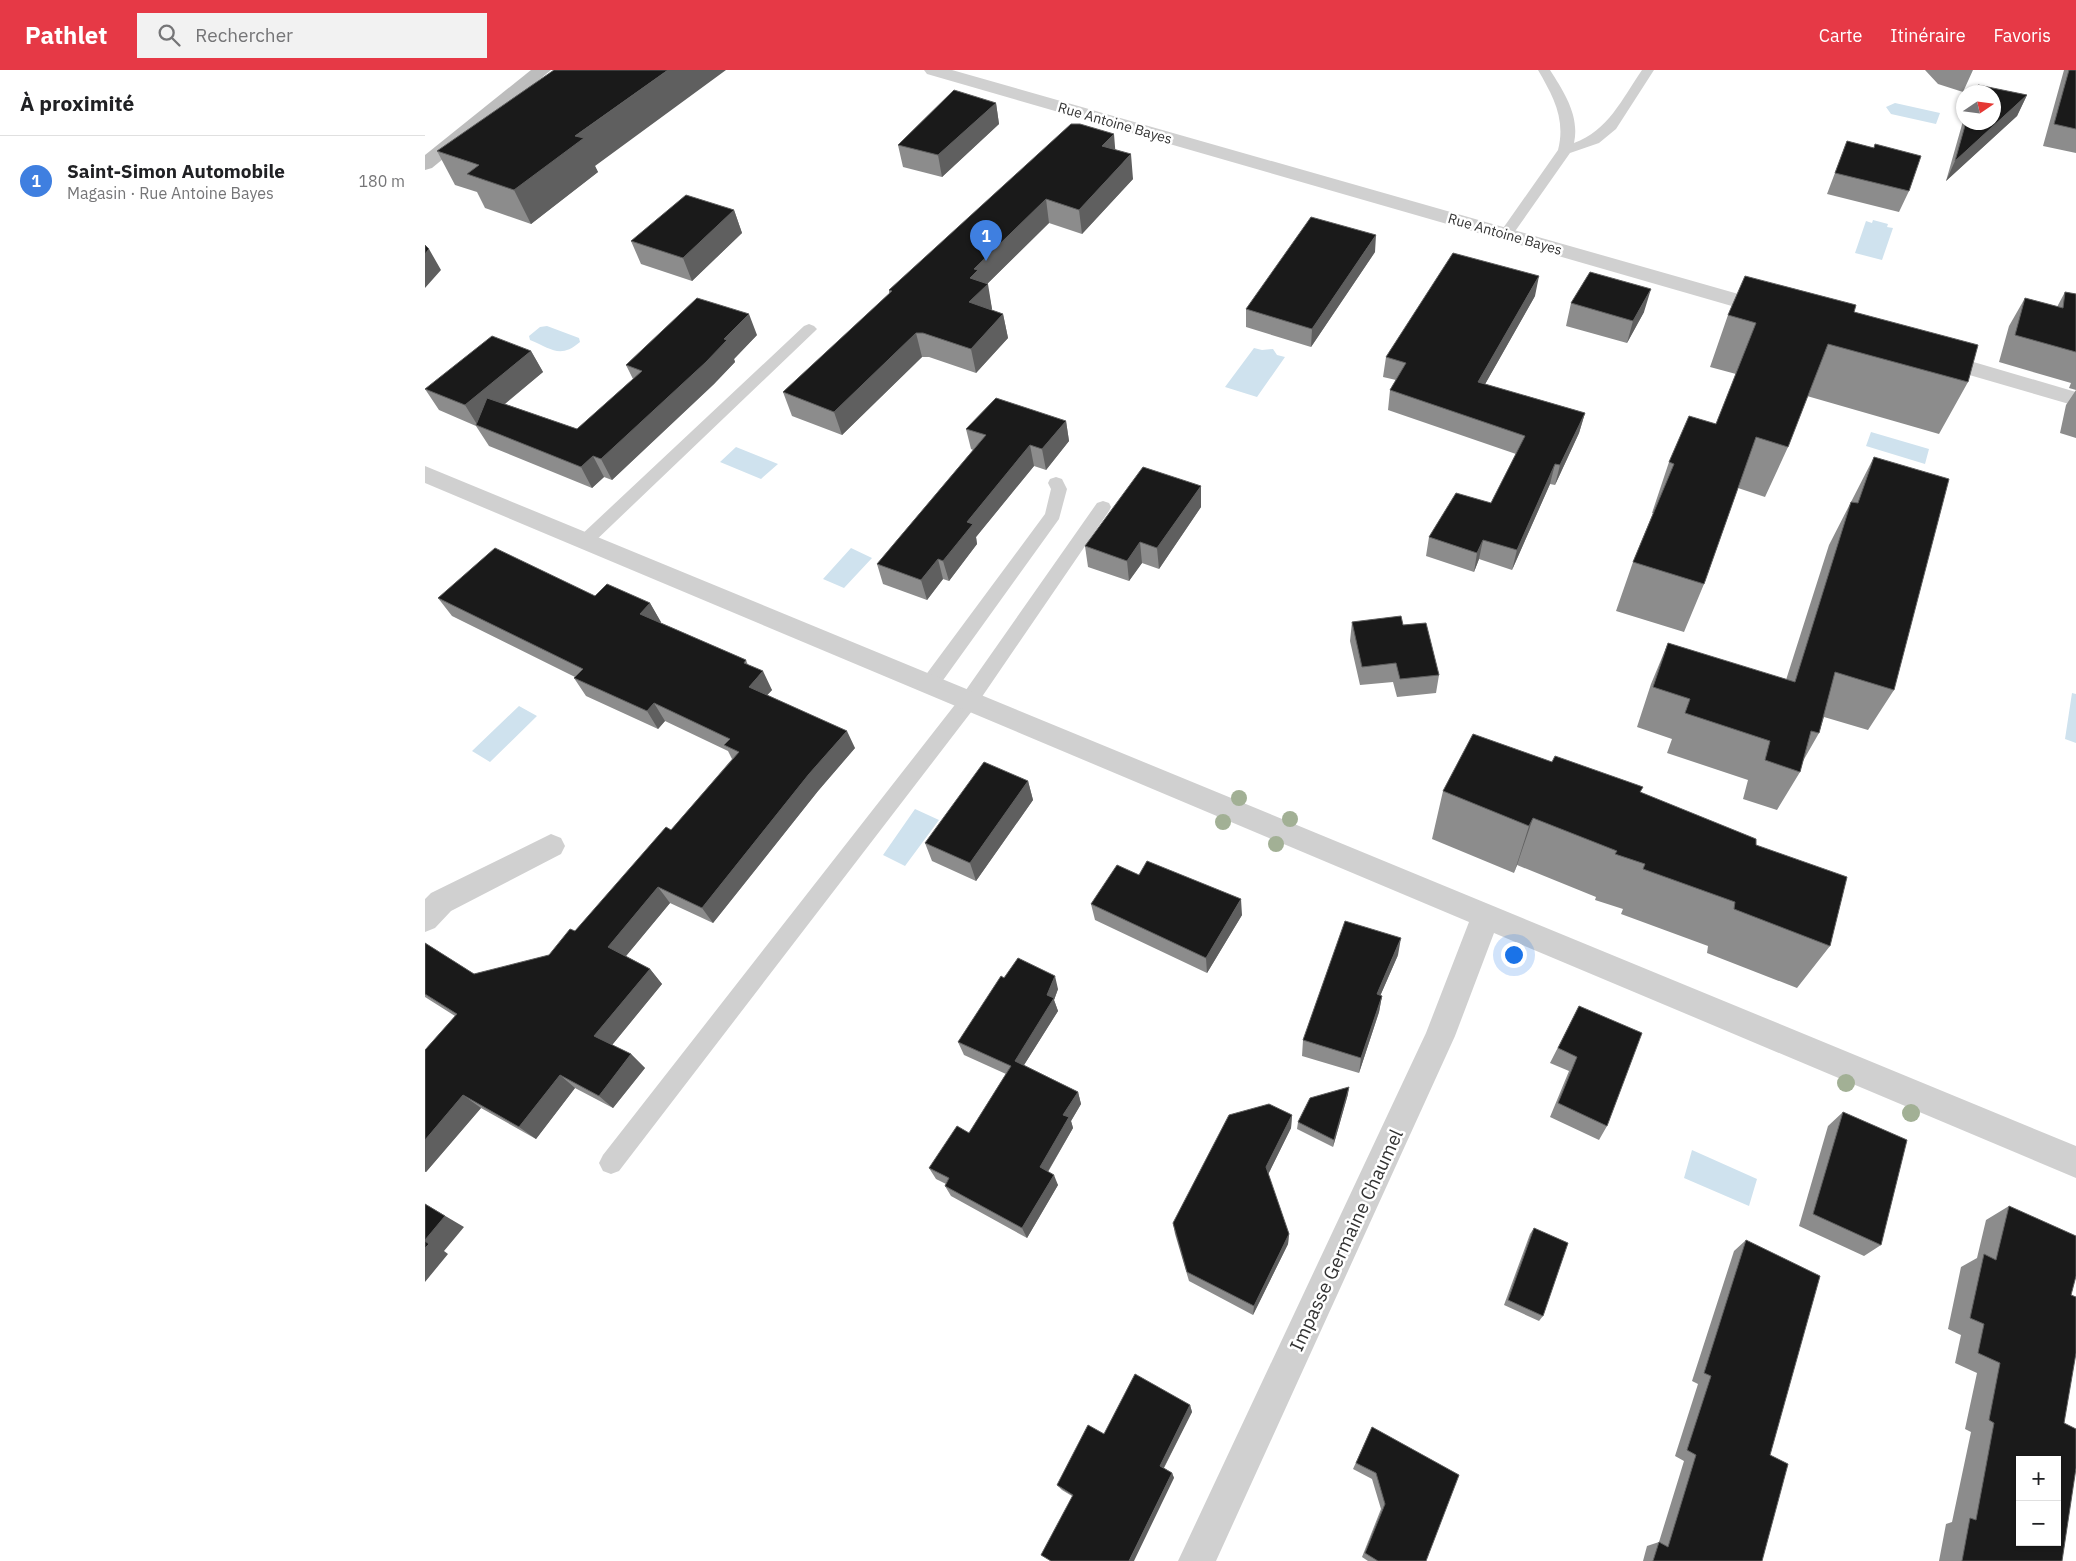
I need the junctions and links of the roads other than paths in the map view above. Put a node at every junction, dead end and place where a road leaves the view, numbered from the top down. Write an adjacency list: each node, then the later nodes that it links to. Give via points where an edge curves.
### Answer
1 (542, 70): 6 (main road)
2 (933, 70): 7 (street, Rue Antoine Bayes)
3 (1544, 70): 5 (lane, via 1567,109 1569,139)
4 (1648, 70): 5 (lane, via 1611,126 1594,140)
5 (1565, 150): 7 (lane)
6 (425, 164)
7 (1506, 234): 8 (street, Rue Antoine Bayes)
8 (1789, 315)
9 (809, 329): 15 (lane)
10 (1918, 353): 11 (street)
11 (2076, 398)
12 (425, 474): 15 (street)
13 (1056, 483): 16 (lane, via 1059,489 1053,515)
14 (1103, 507): 17 (lane)
15 (585, 541): 16 (street)
16 (929, 685): 17 (street)
17 (969, 702): 19 (street); 22 (lane)
18 (551, 846): 20 (street, via 441,902)
19 (1486, 915): 21 (street); 23 (street, Impasse Germaine Chaumel, via 1441,1036)
20 (425, 919)
21 (2076, 1162)
22 (611, 1163)
23 (1197, 1561)

